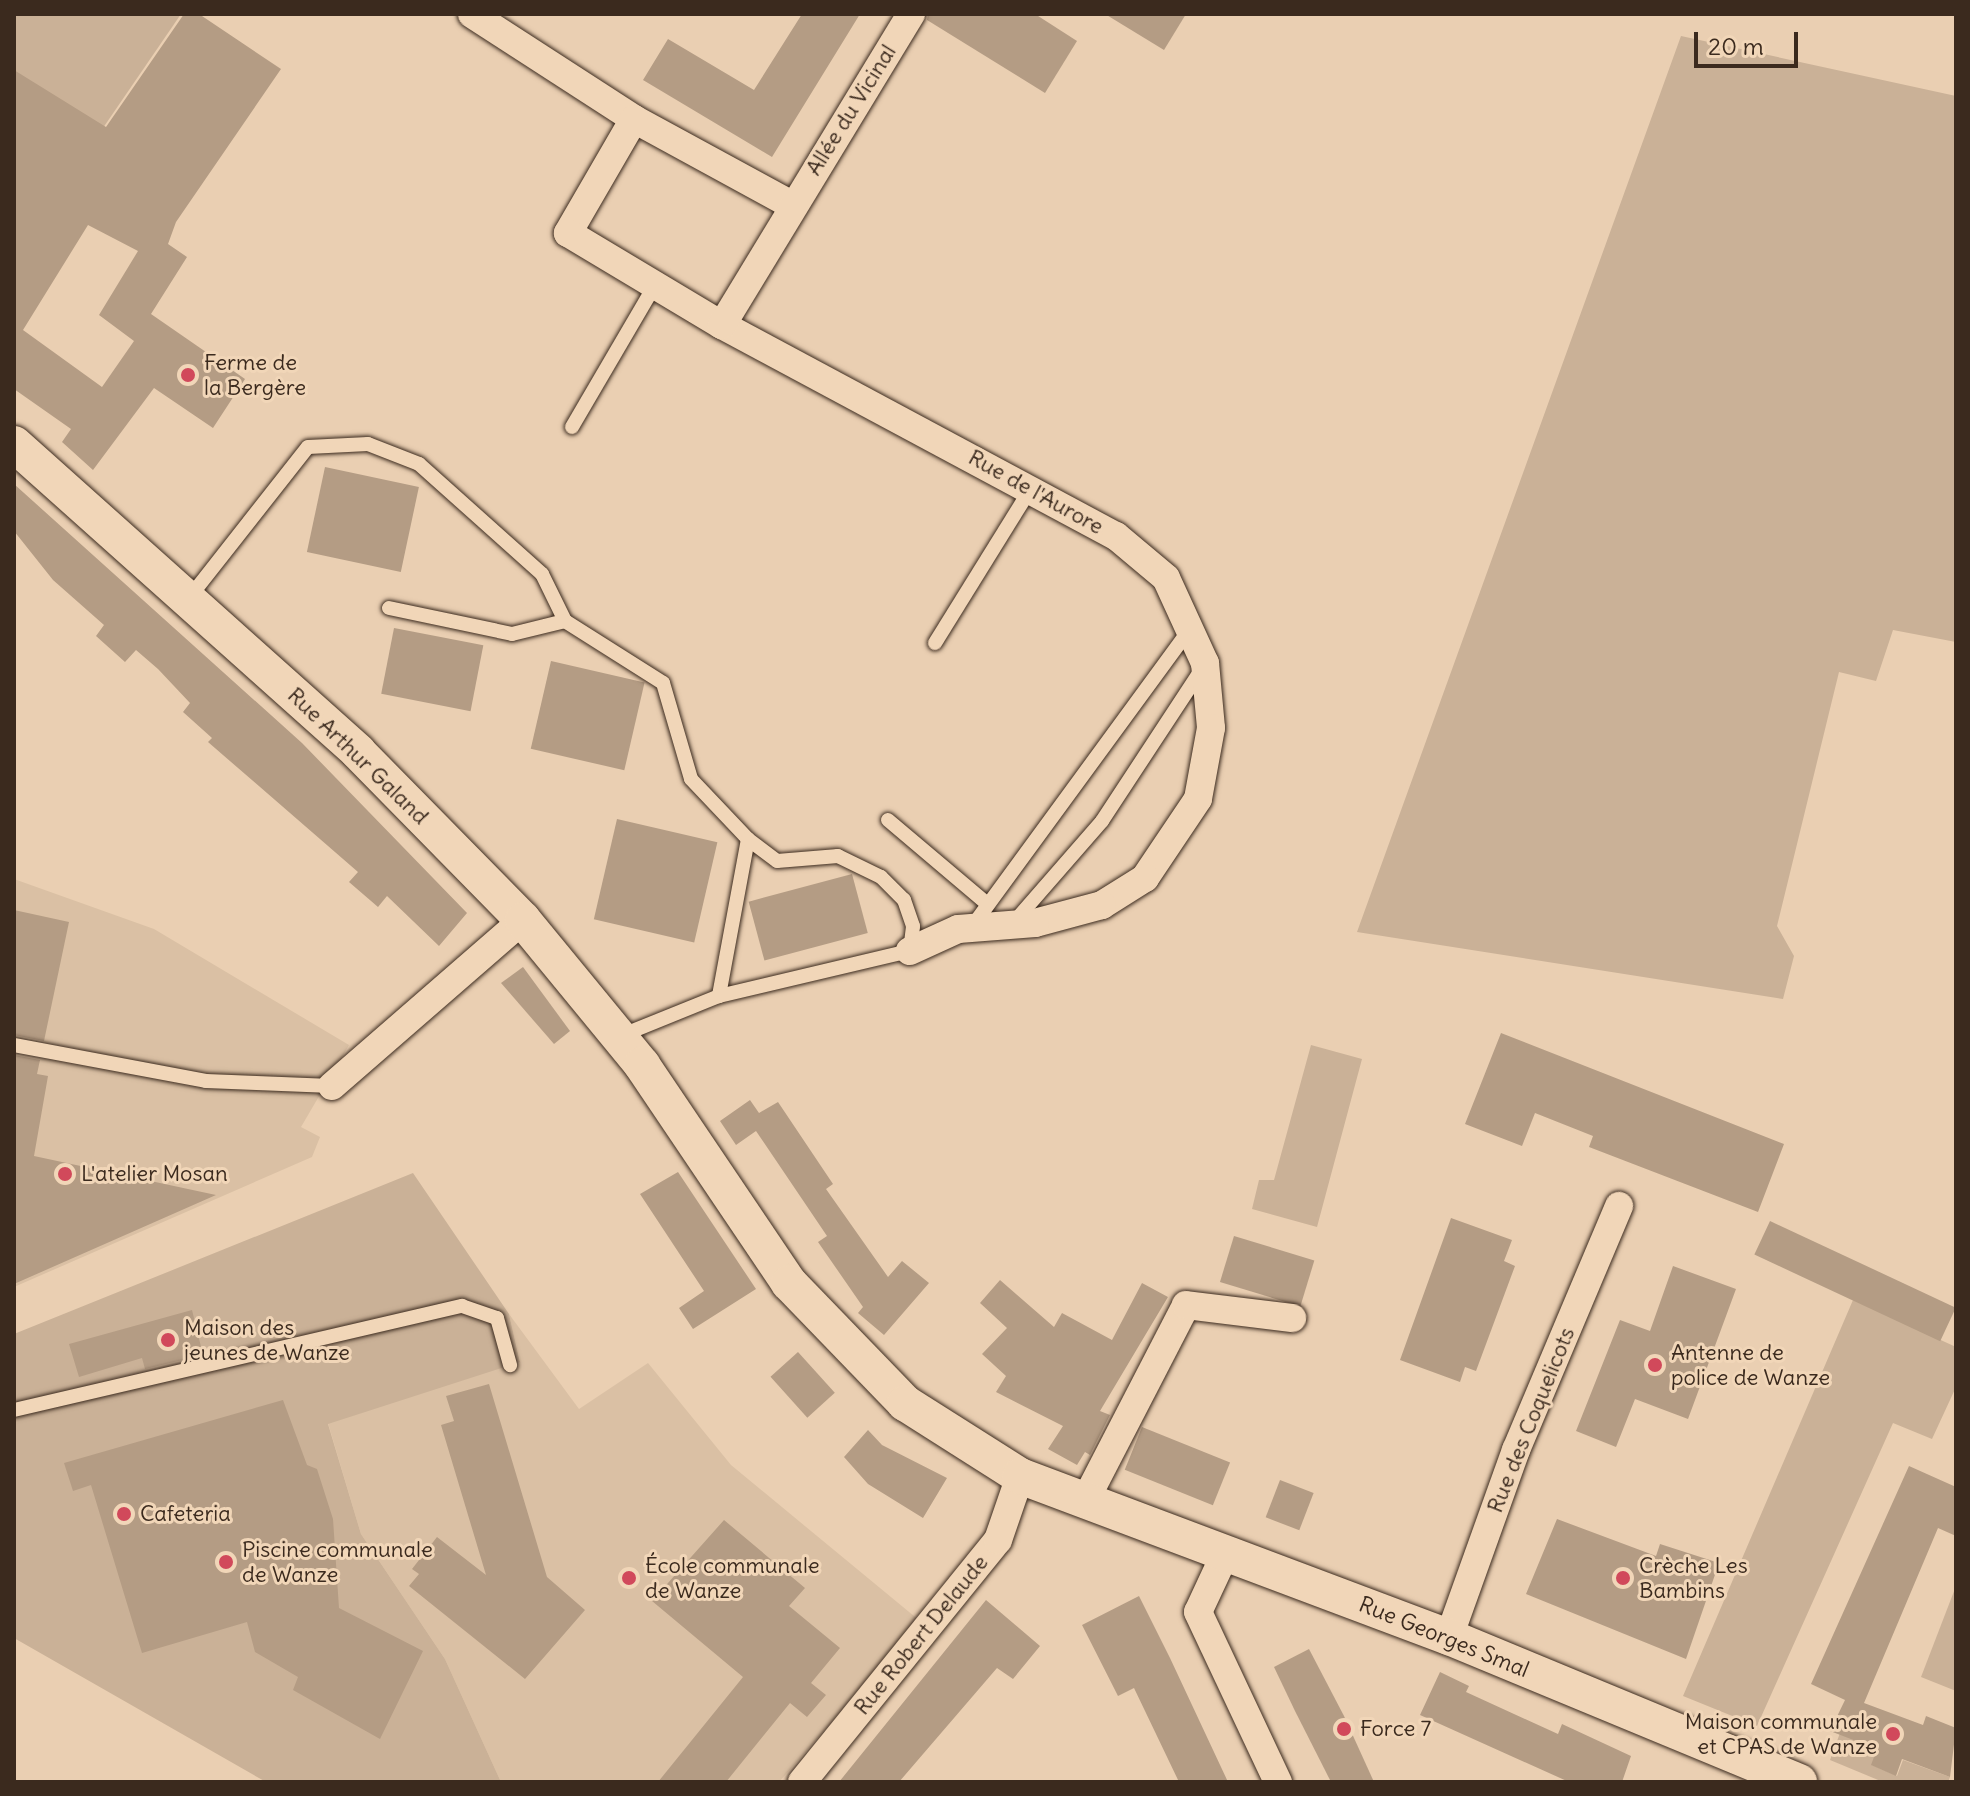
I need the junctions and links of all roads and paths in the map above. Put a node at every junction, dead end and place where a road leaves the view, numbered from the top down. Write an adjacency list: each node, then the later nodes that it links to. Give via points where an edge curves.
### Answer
1 (472, 14): 3 (street)
2 (911, 14): 4 (street, Allée du Vicinal)
3 (634, 119): 4 (street); 5 (street, Rue de l'Aurore, via 568,233)
4 (792, 205): 6 (street, Allée du Vicinal)
5 (655, 285): 6 (street, Rue de l'Aurore); 7 (lane)
6 (722, 325): 9 (street, Rue de l'Aurore)
7 (572, 427)
8 (14, 444): 10 (street, Rue Arthur Galand)
9 (1031, 487): 13 (street, Rue de l'Aurore, via 1116,536 1166,578); 14 (lane)
10 (189, 598): 12 (lane, via 308,447 368,444 419,464 453,494 542,574); 19 (street, Rue Arthur Galand, via 358,752)
11 (389, 608): 12 (lane, via 512,634)
12 (565, 621): 17 (lane, via 663,683 691,779)
13 (1189, 626): 15 (street, Rue de l'Aurore); 18 (lane)
14 (935, 643)
15 (1205, 663): 20 (lane, via 1102,821); 20 (street, Rue de l'Aurore, via 1211,728 1206,770 1176,838 1145,878 1102,905)
16 (888, 820): 18 (lane)
17 (748, 839): 22 (lane, via 777,861 838,856 881,877 904,900 913,926); 23 (lane)
18 (984, 901): 21 (lane)
19 (523, 920): 24 (street, Rue Arthur Galand); 26 (street)
20 (1011, 925): 21 (street, Rue de l'Aurore)
21 (971, 928): 22 (street, Rue de l'Aurore)
22 (910, 951): 23 (lane)
23 (719, 996): 24 (lane)
24 (619, 1036): 29 (street, Rue Arthur Galand, via 789,1283)
25 (14, 1045): 26 (lane, via 206,1081)
26 (332, 1086)
27 (1619, 1206): 35 (street, Rue des Coquelicots, via 1516,1450)
28 (1292, 1318): 33 (street, via 1186,1305)
29 (853, 1355): 32 (street, Rue Georges Smal, via 905,1403)
30 (510, 1365): 31 (lane, via 497,1318 462,1306)
31 (14, 1410)
32 (1020, 1476): 33 (street, Rue Georges Smal); 36 (street, Rue Robert Delaude, via 998,1540)
33 (1085, 1501): 34 (street, Rue Georges Smal)
34 (1226, 1552): 35 (street, Rue Georges Smal); 37 (street, via 1198,1612)
35 (1449, 1637): 38 (street, Rue Georges Smal)
36 (802, 1782)
37 (1278, 1782)
38 (1799, 1782)

